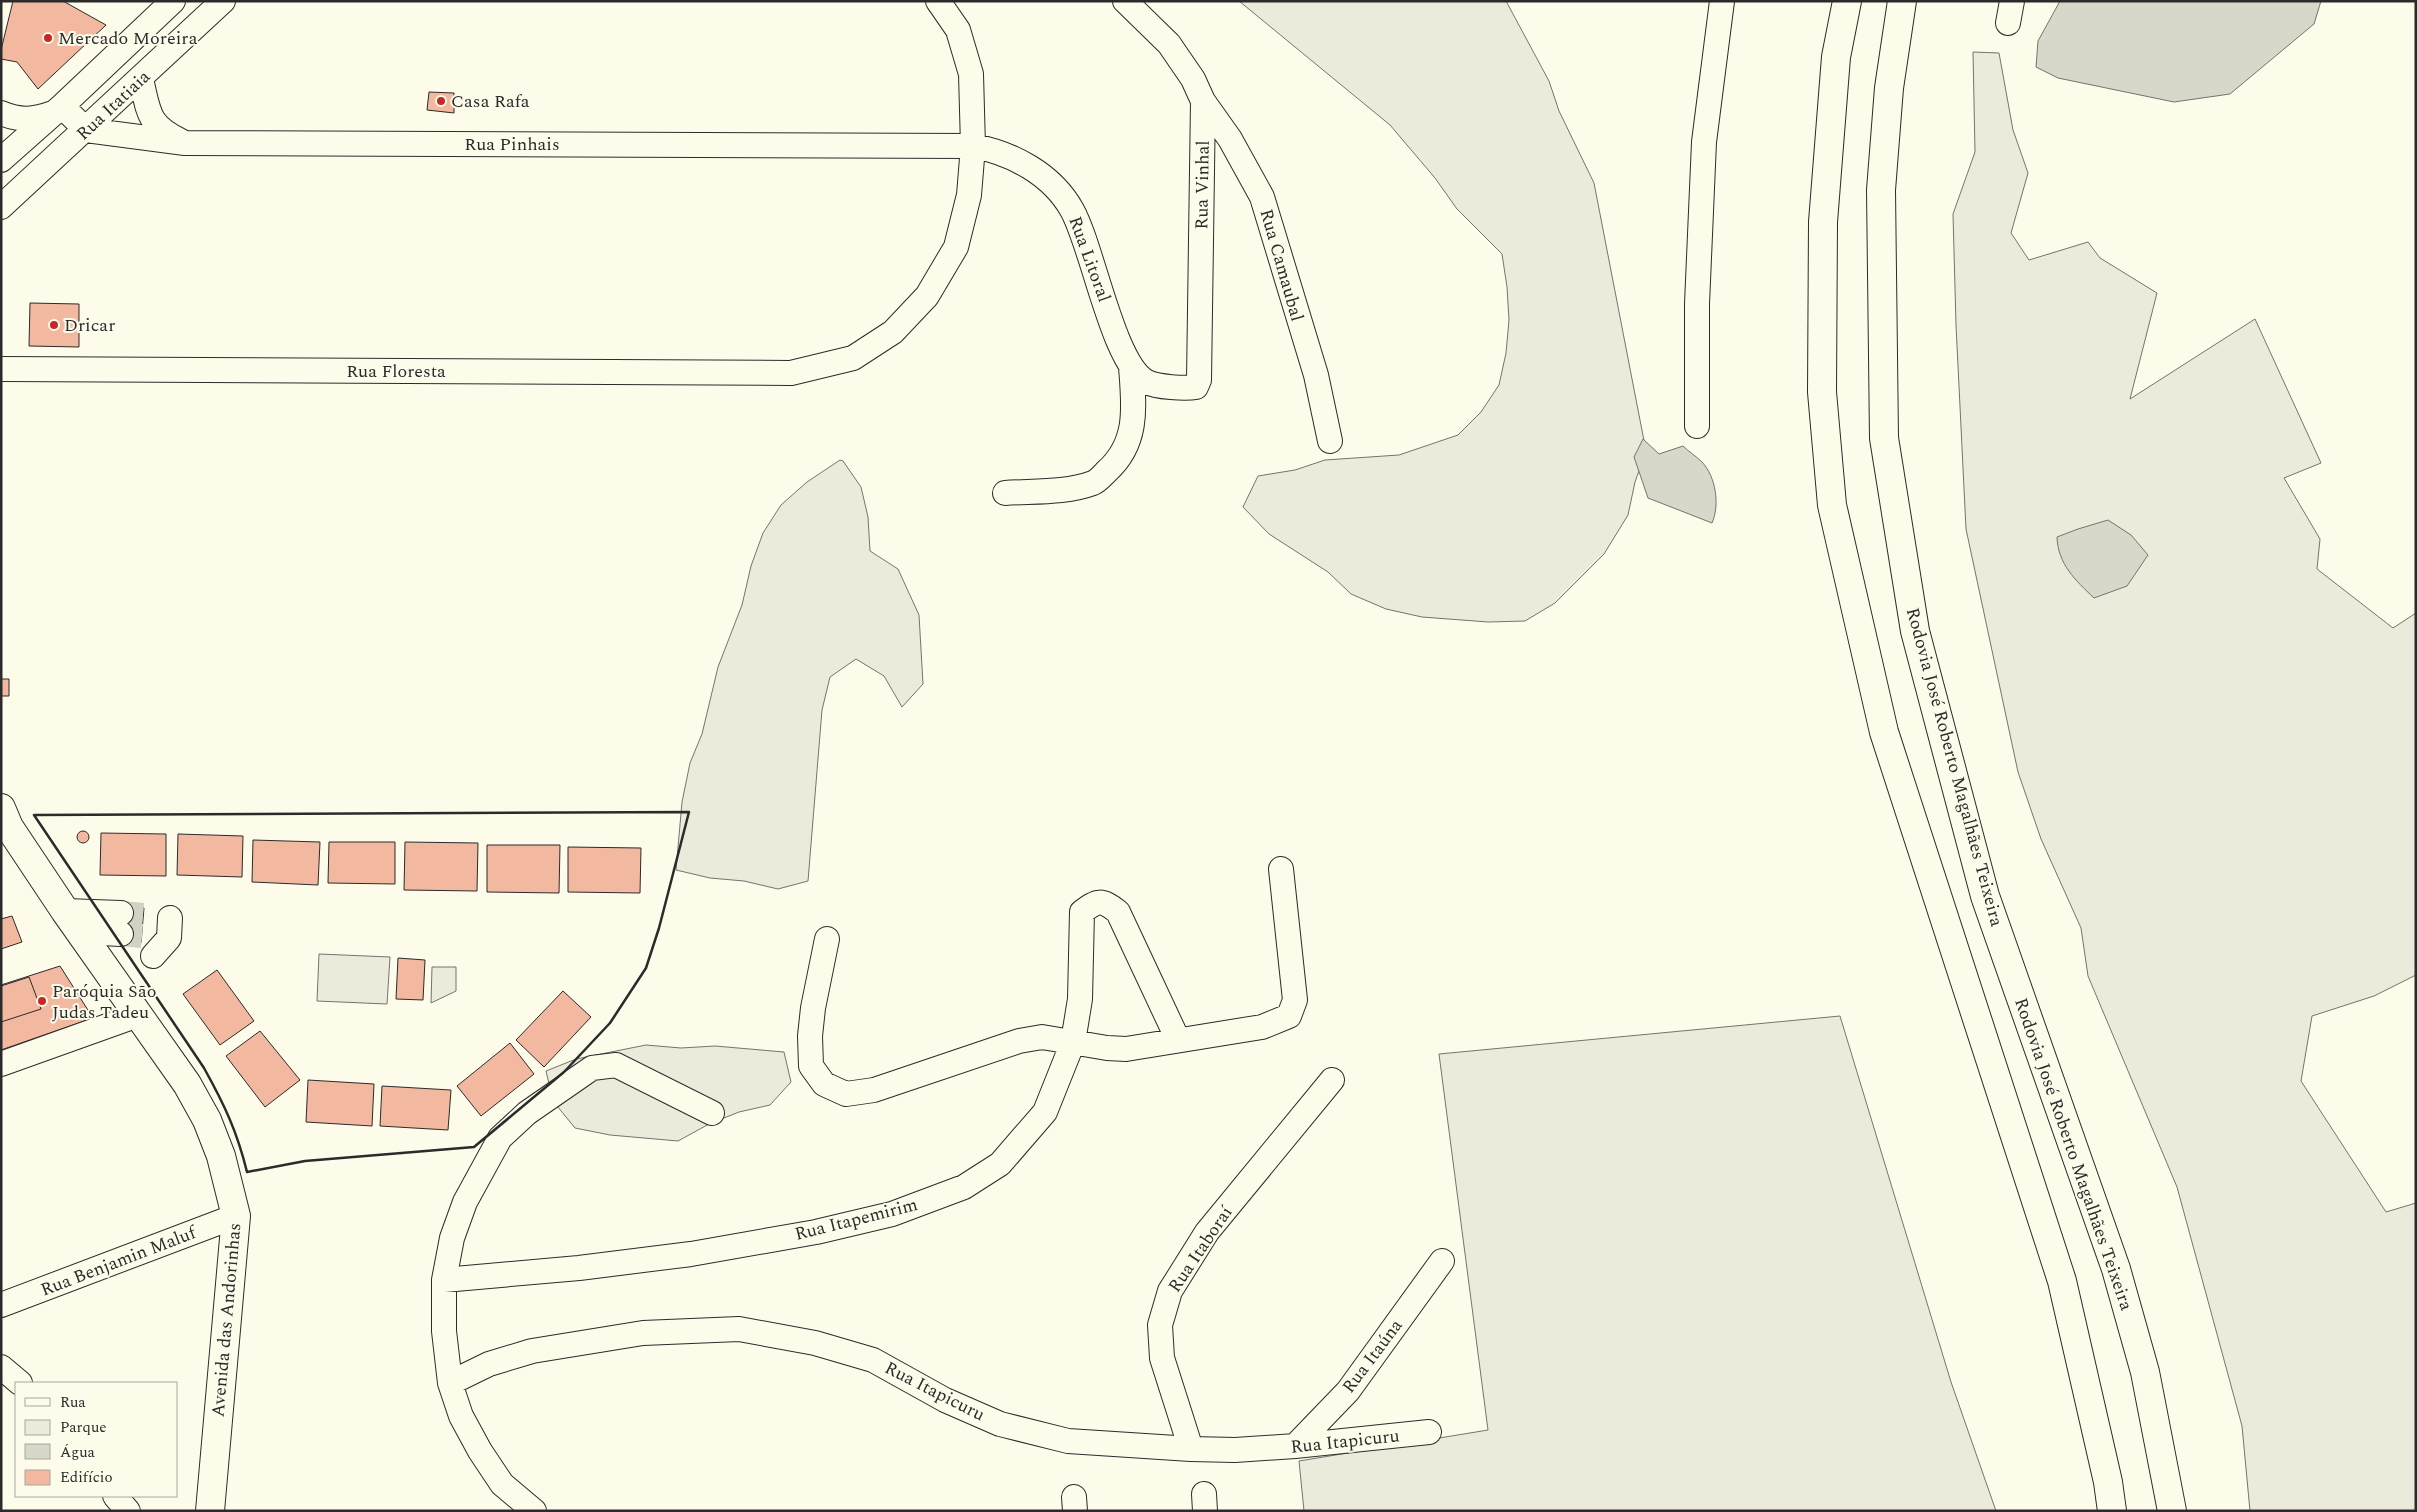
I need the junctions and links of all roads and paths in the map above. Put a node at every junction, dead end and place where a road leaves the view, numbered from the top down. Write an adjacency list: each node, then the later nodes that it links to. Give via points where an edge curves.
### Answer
1 (173, 1): 10 (street, Rua Itatiaia)
2 (223, 1): 8 (street, Rua Itatiaia)
3 (1125, 1): 9 (street, Rua Vinhal, via 1169,44 1193,79)
4 (1722, 1): 20 (street, via 1704,142 1697,304)
5 (1847, 1): 50 (main road, via 1836,57 1823,222 1822,392 1832,505 1884,732 2062,1281)
6 (1902, 1): 51 (main road, Rodovia José Roberto Magalhães Teixeira, via 1889,88 1880,190 1884,438 1915,632 1986,896 2118,1279 2145,1372)
7 (944, 4): 14 (street, via 958,30 971,74)
8 (141, 79): 12 (street, Rua Itatiaia); 13 (street, via 149,114 162,132)
9 (1203, 101): 19 (street, Rua Vinhal, via 1199,380 1196,386); 21 (street, Rua Camaubal, via 1230,139 1262,196 1316,375)
10 (59, 109): 11 (street, via 34,119 16,119); 12 (street); 15 (street, Rua Itatiaia)
11 (1, 113)
12 (86, 130): 13 (street, Rua Pinhais); 16 (street, Rua Itatiaia)
13 (185, 143): 14 (street, Rua Pinhais)
14 (973, 146): 17 (street, Rua Litoral, via 998,150 1023,162 1052,184 1071,208 1082,231 1120,345); 18 (street, Rua Floresta, via 969,195 956,247 927,296 893,332 854,358 791,373)
15 (1, 160)
16 (1, 207)
17 (1131, 367): 19 (street, Rua Litoral, via 1147,382); 22 (street, via 1132,434 1114,465 1094,482 1064,489)
18 (1, 369)
19 (1186, 389)
20 (1698, 426)
21 (1330, 441)
22 (1005, 493)
23 (4, 822): 26 (main road, Avenida das Andorinhas)
24 (1281, 869): 31 (street, via 1295,1000 1289,1016 1262,1027)
25 (170, 918): 29 (street, via 169,938)
26 (72, 921): 27 (street); 30 (main road, Avenida das Andorinhas)
27 (121, 924)
28 (827, 939): 32 (street, via 813,1008 811,1066 824,1084 846,1094 874,1090 1019,1040 1042,1037)
29 (153, 956)
30 (138, 1015): 33 (street); 36 (main road, Avenida das Andorinhas, via 187,1084 207,1120 222,1156)
31 (1178, 1040): 32 (street, via 1126,1049); 32 (street, Rua Itapemirim, via 1118,912 1106,902 1095,902 1082,912 1080,999)
32 (1073, 1042): 38 (street, Rua Itapemirim, via 1045,1112 1000,1164 964,1187 892,1214 816,1232 579,1268)
33 (1, 1064)
34 (1332, 1080): 45 (street, Rua Itaboraí, via 1207,1232 1170,1291 1160,1325 1162,1358)
35 (712, 1114): 38 (street, via 616,1065 592,1068 527,1113 500,1138 465,1202 452,1238)
36 (236, 1216): 39 (street, Rua Benjamin Maluf); 47 (main road, Avenida das Andorinhas)
37 (1442, 1261): 44 (street, Rua Itaúna, via 1348,1391)
38 (444, 1280): 42 (street, via 444,1331)
39 (1, 1305)
40 (1, 1367): 41 (street)
41 (19, 1382)
42 (450, 1383): 45 (street, Rua Itapicuru, via 489,1364 532,1351 643,1333 739,1329 814,1343 873,1360 945,1400 1000,1424 1068,1441); 49 (street, via 461,1416 480,1451 502,1484)
43 (1429, 1432): 44 (street, Rua Itapicuru)
44 (1295, 1446): 45 (street, Rua Itapicuru)
45 (1190, 1449)
46 (116, 1497): 48 (street)
47 (209, 1510)
48 (128, 1511)
49 (534, 1511)
50 (2112, 1511)
51 (2172, 1511)

